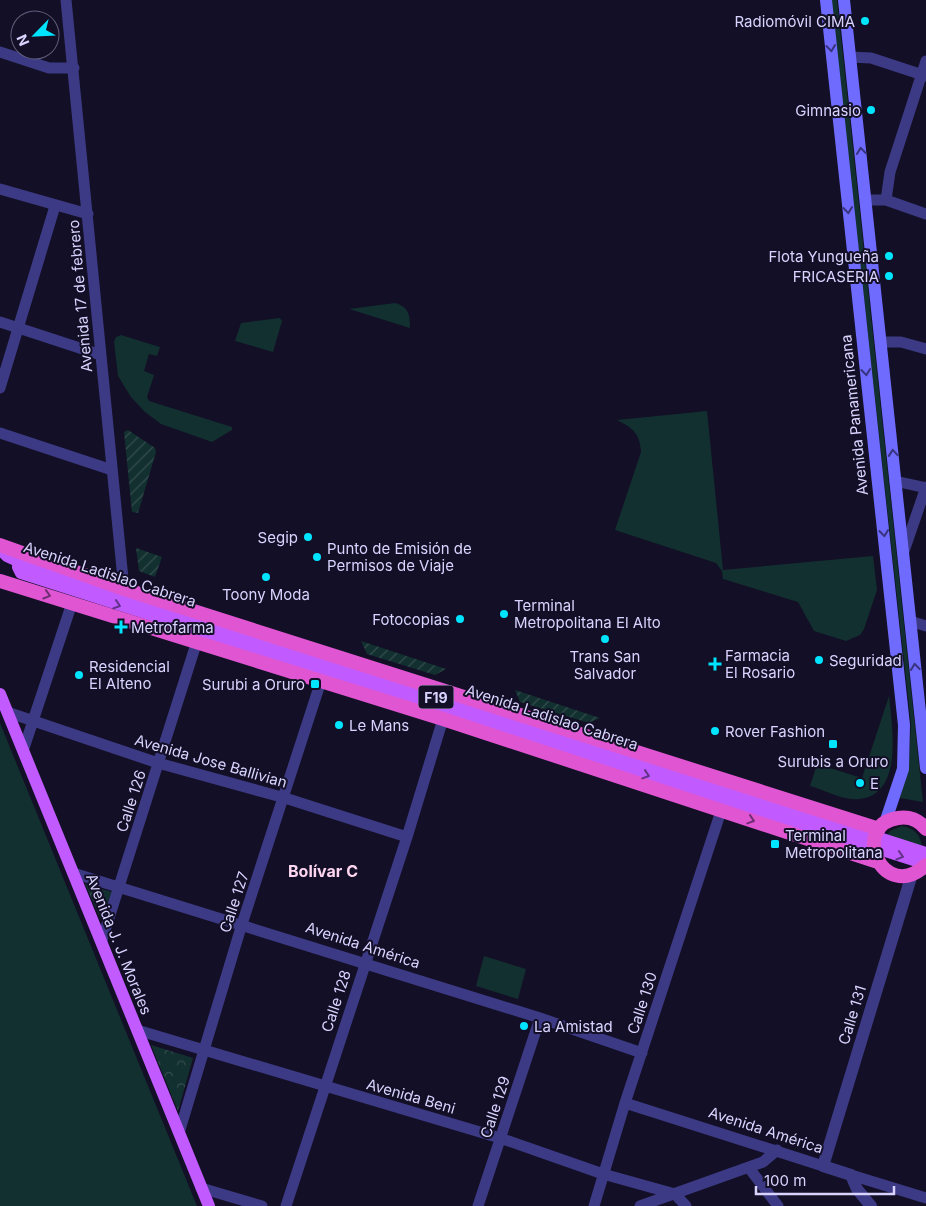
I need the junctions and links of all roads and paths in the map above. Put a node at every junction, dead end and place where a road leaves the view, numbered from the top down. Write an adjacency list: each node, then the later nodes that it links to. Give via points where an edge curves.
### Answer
1 (66, 0): 7 (street, Avenida 17 de febrero)
2 (826, 0): 32 (main road, Avenida Panamericana, one-way to 32)
3 (844, 0): 5 (main road)
4 (0, 52): 7 (street, via 49,68)
5 (850, 57): 8 (street, via 871,58); 10 (main road, one-way to 5)
6 (926, 61): 8 (street)
7 (74, 68): 13 (street, Avenida 17 de febrero)
8 (924, 75): 11 (street, via 890,172)
9 (0, 189): 12 (street)
10 (866, 200): 11 (street); 17 (main road)
11 (886, 200): 14 (street)
12 (55, 206): 13 (street); 16 (street)
13 (88, 214): 19 (street, Avenida 17 de febrero)
14 (926, 214)
15 (0, 322): 16 (street)
16 (18, 328): 19 (street); 20 (street)
17 (882, 342): 18 (street, via 901,342); 23 (main road, one-way to 17)
18 (926, 349)
19 (101, 355): 22 (street, Avenida 17 de febrero)
20 (0, 388)
21 (0, 433): 22 (street)
22 (112, 470): 30 (street, Avenida 17 de febrero)
23 (895, 481): 24 (street); 27 (main road)
24 (926, 487): 27 (street)
25 (0, 545): 30 (highway, Avenida Ladislao Cabrera / F19)
26 (0, 549): 28 (main road, Avenida Ladislao Cabrera / F19)
27 (902, 557): 31 (main road)
28 (21, 568): 35 (main road, Avenida Ladislao Cabrera / F19, one-way to 35); 52 (main road, Avenida Ladislao Cabrera / F19)
29 (0, 581): 33 (highway, F19, one-way to 33)
30 (124, 589): 52 (highway, Avenida Ladislao Cabrera / F19)
31 (907, 595): 32 (main road); 34 (main road)
32 (891, 597): 52 (main road, Avenida Panamericana, via 905,744 903,769)
33 (72, 603): 36 (highway, F19); 44 (street)
34 (910, 620): 37 (street); 45 (main road, one-way to 34)
35 (166, 621): 36 (highway); 38 (highway); 52 (main road, Avenida Ladislao Cabrera / F19, one-way to 52)
36 (138, 624): 38 (highway, F19)
37 (926, 626)
38 (183, 637): 39 (highway, F19)
39 (197, 641): 40 (highway, F19); 47 (street, Calle 126)
40 (322, 681): 43 (highway, F19); 49 (street, Calle 127)
41 (0, 694): 42 (main road, Avenida J. J. Morales)
42 (7, 712): 44 (street, Avenida Jose Ballivian); 46 (main road, Avenida J. J. Morales)
43 (443, 719): 50 (highway, F19); 53 (street, Calle 128)
44 (34, 722): 46 (street); 47 (street, Avenida Jose Ballivian)
45 (924, 727): 48 (main road)
46 (23, 751): 57 (main road, Avenida J. J. Morales)
47 (158, 763): 49 (street, Avenida Jose Ballivian); 58 (street, Calle 126)
48 (926, 768)
49 (285, 798): 53 (street, Avenida Jose Ballivian); 59 (street, Calle 127)
50 (721, 811): 55 (highway, F19, one-way to 55); 65 (street, Calle 130)
51 (926, 829): 52 (highway, via 908,818 895,818)
52 (878, 834): 54 (main road, Avenida Ladislao Cabrera / F19); 55 (highway); 56 (main road, Avenida Ladislao Cabrera / F19, one-way to 56)
53 (407, 836): 61 (street, Calle 128)
54 (926, 853)
55 (878, 862): 56 (highway, F19, via 896,875)
56 (921, 870): 71 (street, Calle 131)
57 (73, 873): 58 (street, Avenida América); 60 (main road, Avenida J. J. Morales)
58 (119, 887): 59 (street, Avenida América); 60 (street, Calle 126)
59 (242, 924): 61 (street, Avenida América); 64 (street, Calle 127)
60 (102, 940): 63 (main road, Avenida J. J. Morales)
61 (364, 963): 62 (street, Avenida América); 66 (street, Calle 128)
62 (540, 1018): 65 (street, Avenida América); 69 (street, Calle 129)
63 (137, 1030): 64 (street, Avenida Beni); 68 (main road, Avenida J. J. Morales)
64 (203, 1049): 66 (street, Avenida Beni); 68 (street, Calle 127)
65 (642, 1053): 67 (street, Calle 130)
66 (324, 1087): 69 (street, Avenida Beni); 80 (street, Calle 128)
67 (625, 1103): 70 (street, Avenida América); 73 (street, Calle 130)
68 (179, 1133): 75 (main road, Avenida J. J. Morales)
69 (500, 1138): 73 (street, Avenida Beni); 81 (street, Calle 129)
70 (777, 1150): 71 (street, Avenida América); 72 (street, via 770,1158)
71 (823, 1166): 74 (street, Avenida América)
72 (749, 1168): 76 (street); 85 (street)
73 (603, 1174): 76 (street, Avenida Beni); 82 (street, Calle 130)
74 (852, 1175): 77 (street, Avenida América); 86 (street, via 857,1189)
75 (201, 1188): 78 (main road, Avenida J. J. Morales); 79 (street)
76 (675, 1194): 83 (street); 84 (street)
77 (926, 1198)
78 (209, 1206)
79 (262, 1206)
80 (286, 1206)
81 (478, 1206)
82 (594, 1206)
83 (640, 1206)
84 (686, 1206)
85 (778, 1206)
86 (871, 1206)

